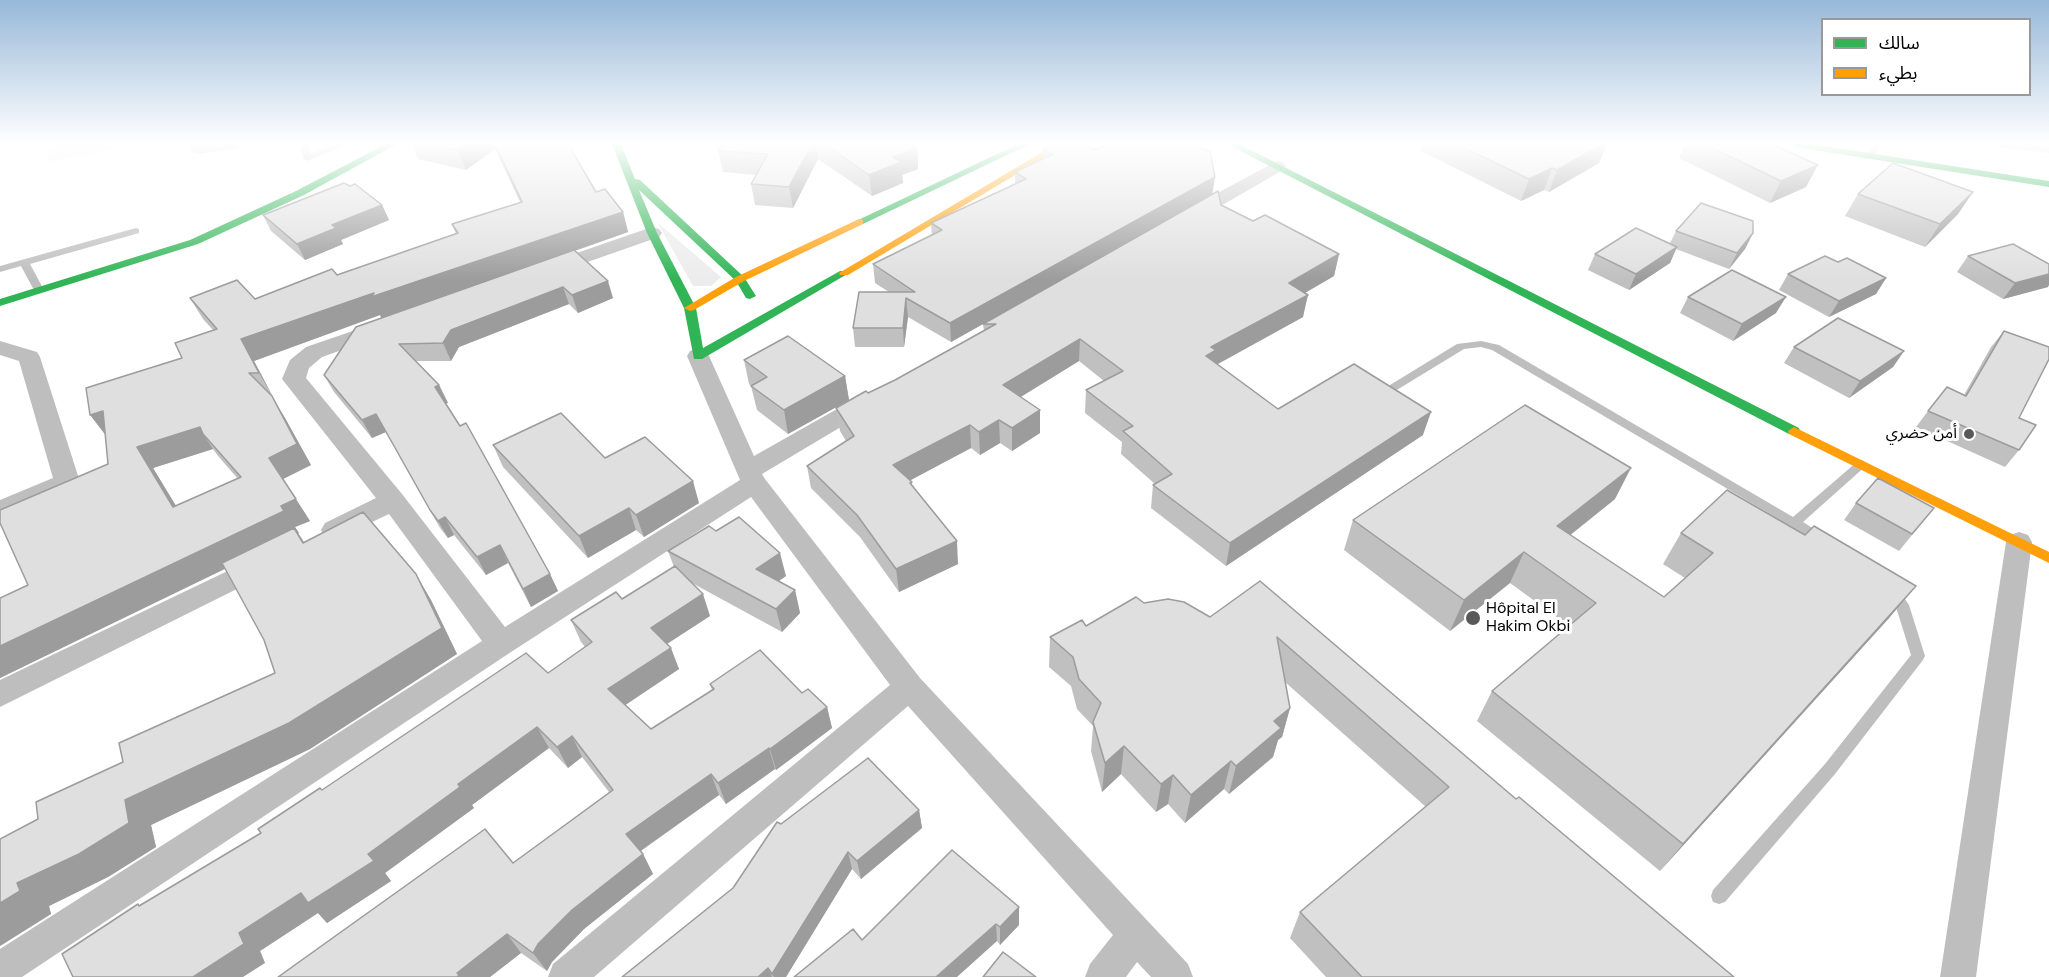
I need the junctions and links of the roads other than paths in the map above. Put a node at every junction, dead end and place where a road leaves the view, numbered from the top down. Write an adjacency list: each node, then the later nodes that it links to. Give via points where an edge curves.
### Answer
1 (306, 190): 15 (street, via 194,242)
2 (634, 190): 10 (street)
3 (645, 190): 14 (street)
4 (929, 190): 14 (street)
5 (985, 190): 19 (street)
6 (1235, 190): 8 (street)
7 (1323, 190): 24 (street)
8 (1173, 225)
9 (136, 231): 11 (lane)
10 (652, 233): 13 (street); 17 (street)
11 (24, 262): 12 (lane); 15 (lane)
12 (0, 269)
13 (528, 276)
14 (740, 279): 17 (street); 19 (street, via 754,305)
15 (39, 290): 16 (street)
16 (0, 303)
17 (690, 308): 21 (street)
18 (393, 324): 26 (street, via 314,352 298,365 294,378)
19 (756, 325): 21 (street)
20 (0, 348): 27 (street, via 29,357 67,482)
21 (698, 356): 25 (street)
22 (884, 392): 25 (street)
23 (1377, 397): 28 (lane, via 1461,346 1495,347)
24 (1862, 464): 28 (lane); 29 (street)
25 (752, 477): 33 (street); 34 (street)
26 (393, 501): 33 (street); 35 (street)
27 (0, 511)
28 (1794, 522): 30 (lane)
29 (2019, 542): 31 (street); 42 (street)
30 (1831, 544)
31 (2049, 558)
32 (1885, 582): 36 (lane, via 1902,605 1918,656 1830,769)
33 (501, 644): 38 (street)
34 (909, 687): 37 (street); 39 (street)
35 (0, 693)
36 (1719, 896)
37 (1136, 934): 40 (street); 41 (street)
38 (0, 970)
39 (566, 977)
40 (1103, 977)
41 (1175, 977)
42 (1958, 977)

